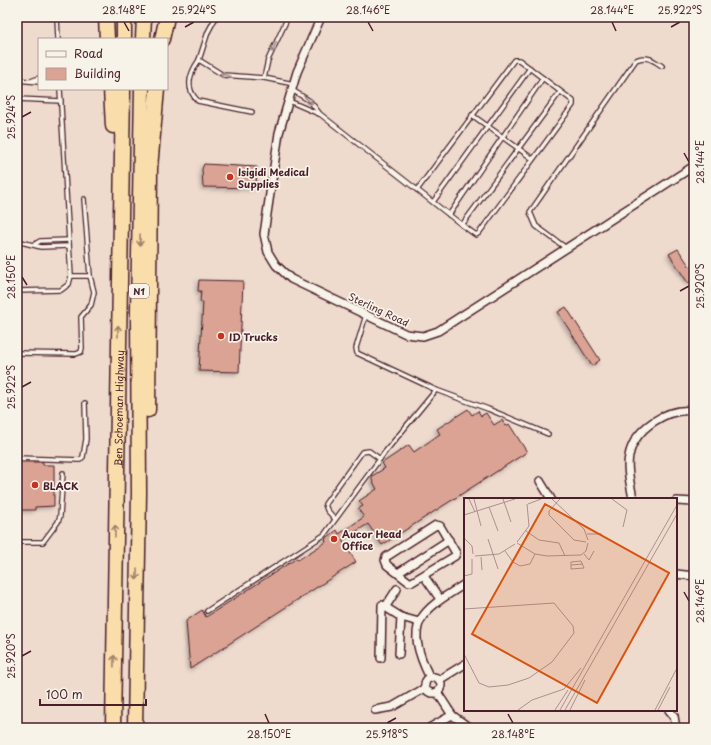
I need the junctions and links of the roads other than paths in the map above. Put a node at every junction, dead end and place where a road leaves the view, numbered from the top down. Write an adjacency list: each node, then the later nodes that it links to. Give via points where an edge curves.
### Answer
1 (57, 17): 10 (lane)
2 (106, 17): 11 (highway)
3 (124, 17): 12 (highway)
4 (144, 17): 13 (highway)
5 (157, 17): 14 (highway)
6 (167, 17): 15 (highway)
7 (216, 17): 16 (lane)
8 (288, 17): 20 (lane, one-way to 20, via 268,60)
9 (321, 17): 25 (street, Sterling Road)
10 (58, 38)
11 (107, 38)
12 (124, 38)
13 (143, 38)
14 (156, 38)
15 (162, 38)
16 (199, 60): 20 (lane, one-way to 16, via 223,75); 36 (lane, via 190,78 192,94 198,101)
17 (662, 66): 54 (lane, via 648,58 636,60 530,212 536,226)
18 (530, 68): 21 (lane); 38 (lane, via 519,60 514,60); 39 (lane)
19 (38, 78): 23 (lane)
20 (264, 78): 25 (lane)
21 (543, 78): 32 (lane); 40 (lane)
22 (17, 80): 23 (lane)
23 (30, 82): 24 (lane)
24 (38, 82)
25 (293, 87): 35 (street, Sterling Road); 37 (lane, one-way to 37, via 307,98)
26 (60, 90): 34 (lane)
27 (111, 90): 57 (highway, via 112,218 115,262)
28 (123, 90): 57 (highway, Ben Schoeman Highway / N1)
29 (142, 90): 69 (highway, Ben Schoeman Highway / N1, one-way to 69, via 138,312)
30 (152, 90): 44 (highway)
31 (157, 90): 44 (highway)
32 (560, 92): 41 (lane); 42 (lane, via 571,100 573,105)
33 (17, 99): 34 (lane)
34 (61, 101): 50 (lane)
35 (289, 101): 37 (lane); 59 (street, Sterling Road, via 279,134 267,212 264,234 268,252 276,265 291,279)
36 (252, 112)
37 (320, 114): 45 (lane)
38 (472, 116): 39 (lane); 45 (lane)
39 (487, 126): 40 (lane); 47 (lane)
40 (502, 137): 41 (lane); 48 (lane)
41 (518, 148): 42 (lane); 49 (lane)
42 (533, 159): 49 (lane, via 479,233 475,235)
43 (694, 166): 54 (street, Sterling Road)
44 (150, 168): 69 (highway, via 149,390 145,454)
45 (417, 190): 47 (lane)
46 (84, 198): 56 (lane)
47 (433, 202): 48 (lane)
48 (449, 215): 49 (lane)
49 (462, 225)
50 (69, 240): 52 (lane); 53 (lane)
51 (17, 241): 52 (lane)
52 (35, 244): 53 (lane)
53 (69, 246): 55 (lane)
54 (566, 249): 59 (street, Sterling Road, via 431,334 406,334)
55 (71, 276): 56 (lane); 58 (lane, via 69,284 61,290)
56 (90, 276): 60 (lane, via 94,287 93,300 81,317 80,352)
57 (120, 282): 98 (highway, Ben Schoeman Highway, one-way to 57)
58 (17, 291)
59 (366, 315): 61 (lane, via 356,348 357,353)
60 (17, 353)
61 (436, 390): 64 (lane); 66 (lane)
62 (85, 403): 65 (lane, via 85,451 80,460)
63 (694, 411): 71 (street, via 668,414 646,428 638,437 628,457)
64 (548, 434)
65 (17, 458)
66 (380, 459): 74 (lane); 74 (lane, via 369,451 362,452 346,473 325,504)
67 (63, 473): 76 (lane, via 58,522 43,542)
68 (540, 481): 70 (street)
69 (139, 492): 99 (highway, Ben Schoeman Highway, one-way to 99)
70 (550, 498)
71 (633, 498)
72 (677, 501): 73 (street)
73 (694, 502)
74 (335, 519): 85 (lane, via 318,540)
75 (449, 540): 77 (street); 77 (street, via 438,525 423,533 385,560); 79 (street, via 456,555)
76 (17, 542)
77 (398, 574): 79 (street, via 409,582)
78 (677, 574): 80 (street)
79 (424, 576): 83 (street)
80 (694, 576)
81 (464, 585): 83 (street)
82 (397, 589): 84 (street)
83 (440, 599): 87 (street, via 428,608)
84 (386, 606): 86 (street); 89 (street, via 382,606)
85 (207, 611)
86 (401, 617): 87 (street); 88 (street)
87 (419, 622): 91 (street, via 418,648)
88 (399, 654)
89 (381, 658)
90 (464, 665): 92 (street)
91 (430, 678): 92 (street); 93 (street, via 425,682)
92 (439, 680): 94 (street, via 440,688)
93 (425, 688): 94 (street, via 430,693); 95 (street, via 392,707)
94 (437, 692): 97 (street)
95 (375, 710)
96 (670, 711): 102 (street, via 674,716)
97 (452, 715): 100 (street); 101 (street)
98 (113, 728)
99 (135, 728)
100 (429, 728)
101 (470, 728)
102 (676, 728)

